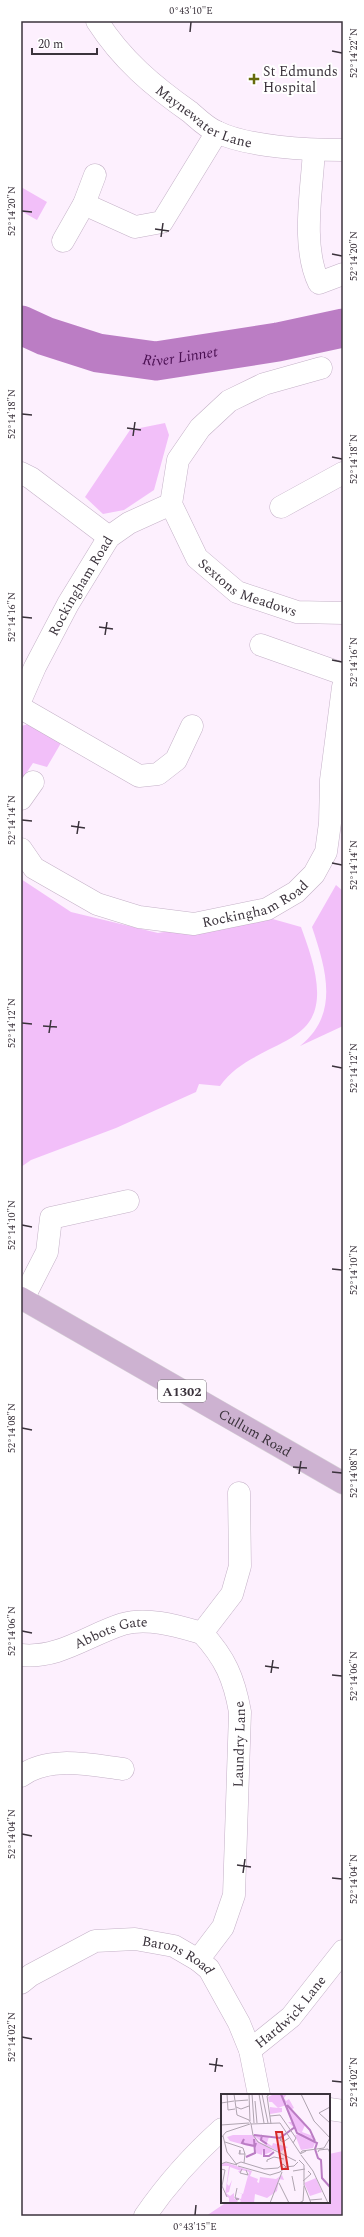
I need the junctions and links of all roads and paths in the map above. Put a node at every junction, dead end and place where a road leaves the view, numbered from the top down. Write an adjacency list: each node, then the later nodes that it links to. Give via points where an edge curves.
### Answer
1 (97, 21): 2 (street, Maynewater Lane, via 127,62)
2 (216, 132): 3 (street, Maynewater Lane, via 246,141); 6 (street, via 162,222 135,227)
3 (314, 150): 4 (street, Maynewater Lane); 8 (street, via 309,243 314,272 319,283)
4 (343, 150)
5 (96, 174): 6 (street)
6 (84, 204): 7 (street)
7 (63, 241)
8 (343, 274)
9 (321, 368): 12 (street, via 264,384 229,401 200,428 178,460)
10 (21, 473): 14 (street)
11 (343, 473): 13 (street)
12 (171, 504): 14 (street, Rockingham Road, via 129,523); 15 (street, Sextons Meadows, via 197,558 237,592 297,612)
13 (281, 507)
14 (109, 537): 19 (street, Rockingham Road, via 68,604 35,666)
15 (343, 613)
16 (261, 645): 17 (street)
17 (343, 674)
18 (343, 687): 22 (street, Rockingham Road, via 331,780 326,852 314,874 296,892 267,909 194,924 139,917 98,904 34,868)
19 (21, 699)
20 (21, 708): 21 (street, via 139,776 158,774 176,760)
21 (192, 726)
22 (21, 849)
23 (128, 1201): 24 (street, via 51,1218 47,1252)
24 (22, 1299): 25 (main road, Cullum Road / A1302)
25 (343, 1483)
26 (239, 1493): 27 (street, via 240,1566 232,1594)
27 (202, 1633): 28 (street, Abbots Gate, via 166,1624 124,1624 47,1655); 32 (street, Laundry Lane, via 220,1652 236,1690 240,1712 234,1895 223,1928)
28 (21, 1655)
29 (123, 1769): 30 (street, via 62,1762 30,1768)
30 (21, 1776)
31 (343, 1951): 34 (street, Hardwick Lane, via 291,2018)
32 (198, 1960): 33 (street, Barons Road, via 174,1946 136,1939 95,1941); 34 (street, Barons Road, via 209,1969 239,2023)
33 (24, 1973)
34 (250, 2050): 35 (street, Barons Road)
35 (259, 2094)
36 (330, 2109): 37 (street)
37 (343, 2111)
38 (221, 2130): 39 (street, via 201,2147 161,2192)
39 (145, 2216)

